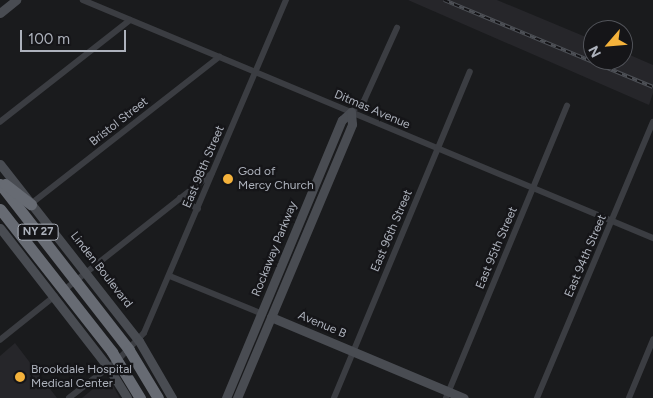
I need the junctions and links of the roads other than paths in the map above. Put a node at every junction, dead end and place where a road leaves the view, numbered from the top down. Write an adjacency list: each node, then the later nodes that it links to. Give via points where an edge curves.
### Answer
1 (16, 0): 4 (street)
2 (83, 0): 5 (street, Ditmas Avenue)
3 (286, 0): 8 (street, East 98th Street)
4 (0, 13)
5 (130, 20): 7 (street, Ditmas Avenue); 12 (street)
6 (397, 28): 11 (street, via 364,101)
7 (219, 56): 8 (street, Ditmas Avenue); 21 (street, Bristol Street)
8 (256, 72): 11 (street, Ditmas Avenue); 16 (street, East 98th Street)
9 (470, 72): 14 (street, East 96th Street)
10 (567, 106): 19 (street, East 95th Street)
11 (351, 112): 14 (street, Ditmas Avenue); 32 (street, Rockaway Parkway, via 352,124)
12 (0, 122)
13 (653, 122): 24 (street, East 94th Street)
14 (438, 148): 19 (street, Ditmas Avenue); 37 (street, East 96th Street)
15 (0, 164): 21 (street, Linden Boulevard)
16 (212, 173): 20 (street); 23 (street, East 98th Street)
17 (0, 180): 21 (highway)
18 (0, 184): 29 (highway, NY 27)
19 (533, 188): 24 (street, Ditmas Avenue); 40 (street, East 95th Street)
20 (180, 198): 23 (street); 27 (street)
21 (31, 204): 27 (street, Linden Boulevard)
22 (0, 209): 30 (highway, NY 27)
23 (198, 209): 28 (street, East 98th Street)
24 (611, 221): 26 (street, Ditmas Avenue); 50 (street, East 94th Street)
25 (0, 228): 31 (street)
26 (653, 238)
27 (86, 273): 29 (street); 35 (street, Linden Boulevard)
28 (170, 276): 32 (street, Avenue B); 35 (street, East 98th Street)
29 (75, 281): 30 (street); 36 (highway, NY 27)
30 (64, 290): 31 (street); 38 (highway, NY 27)
31 (54, 297): 33 (street); 39 (street)
32 (266, 315): 37 (street, Avenue B); 46 (street, Rockaway Parkway); 47 (street, Rockaway Parkway)
33 (0, 340)
34 (653, 340): 51 (street)
35 (139, 341): 36 (street); 45 (street, Linden Boulevard)
36 (129, 350): 38 (street); 44 (highway, NY 27)
37 (353, 352): 40 (street, Avenue B); 48 (street, East 96th Street)
38 (118, 360): 39 (street); 43 (highway, NY 27)
39 (108, 368): 41 (street); 42 (street)
40 (447, 395): 49 (street, Avenue B)
41 (69, 398)
42 (127, 398)
43 (140, 398)
44 (158, 398)
45 (172, 398)
46 (226, 398)
47 (237, 398)
48 (334, 398)
49 (464, 398)
50 (537, 398)
51 (629, 398)

